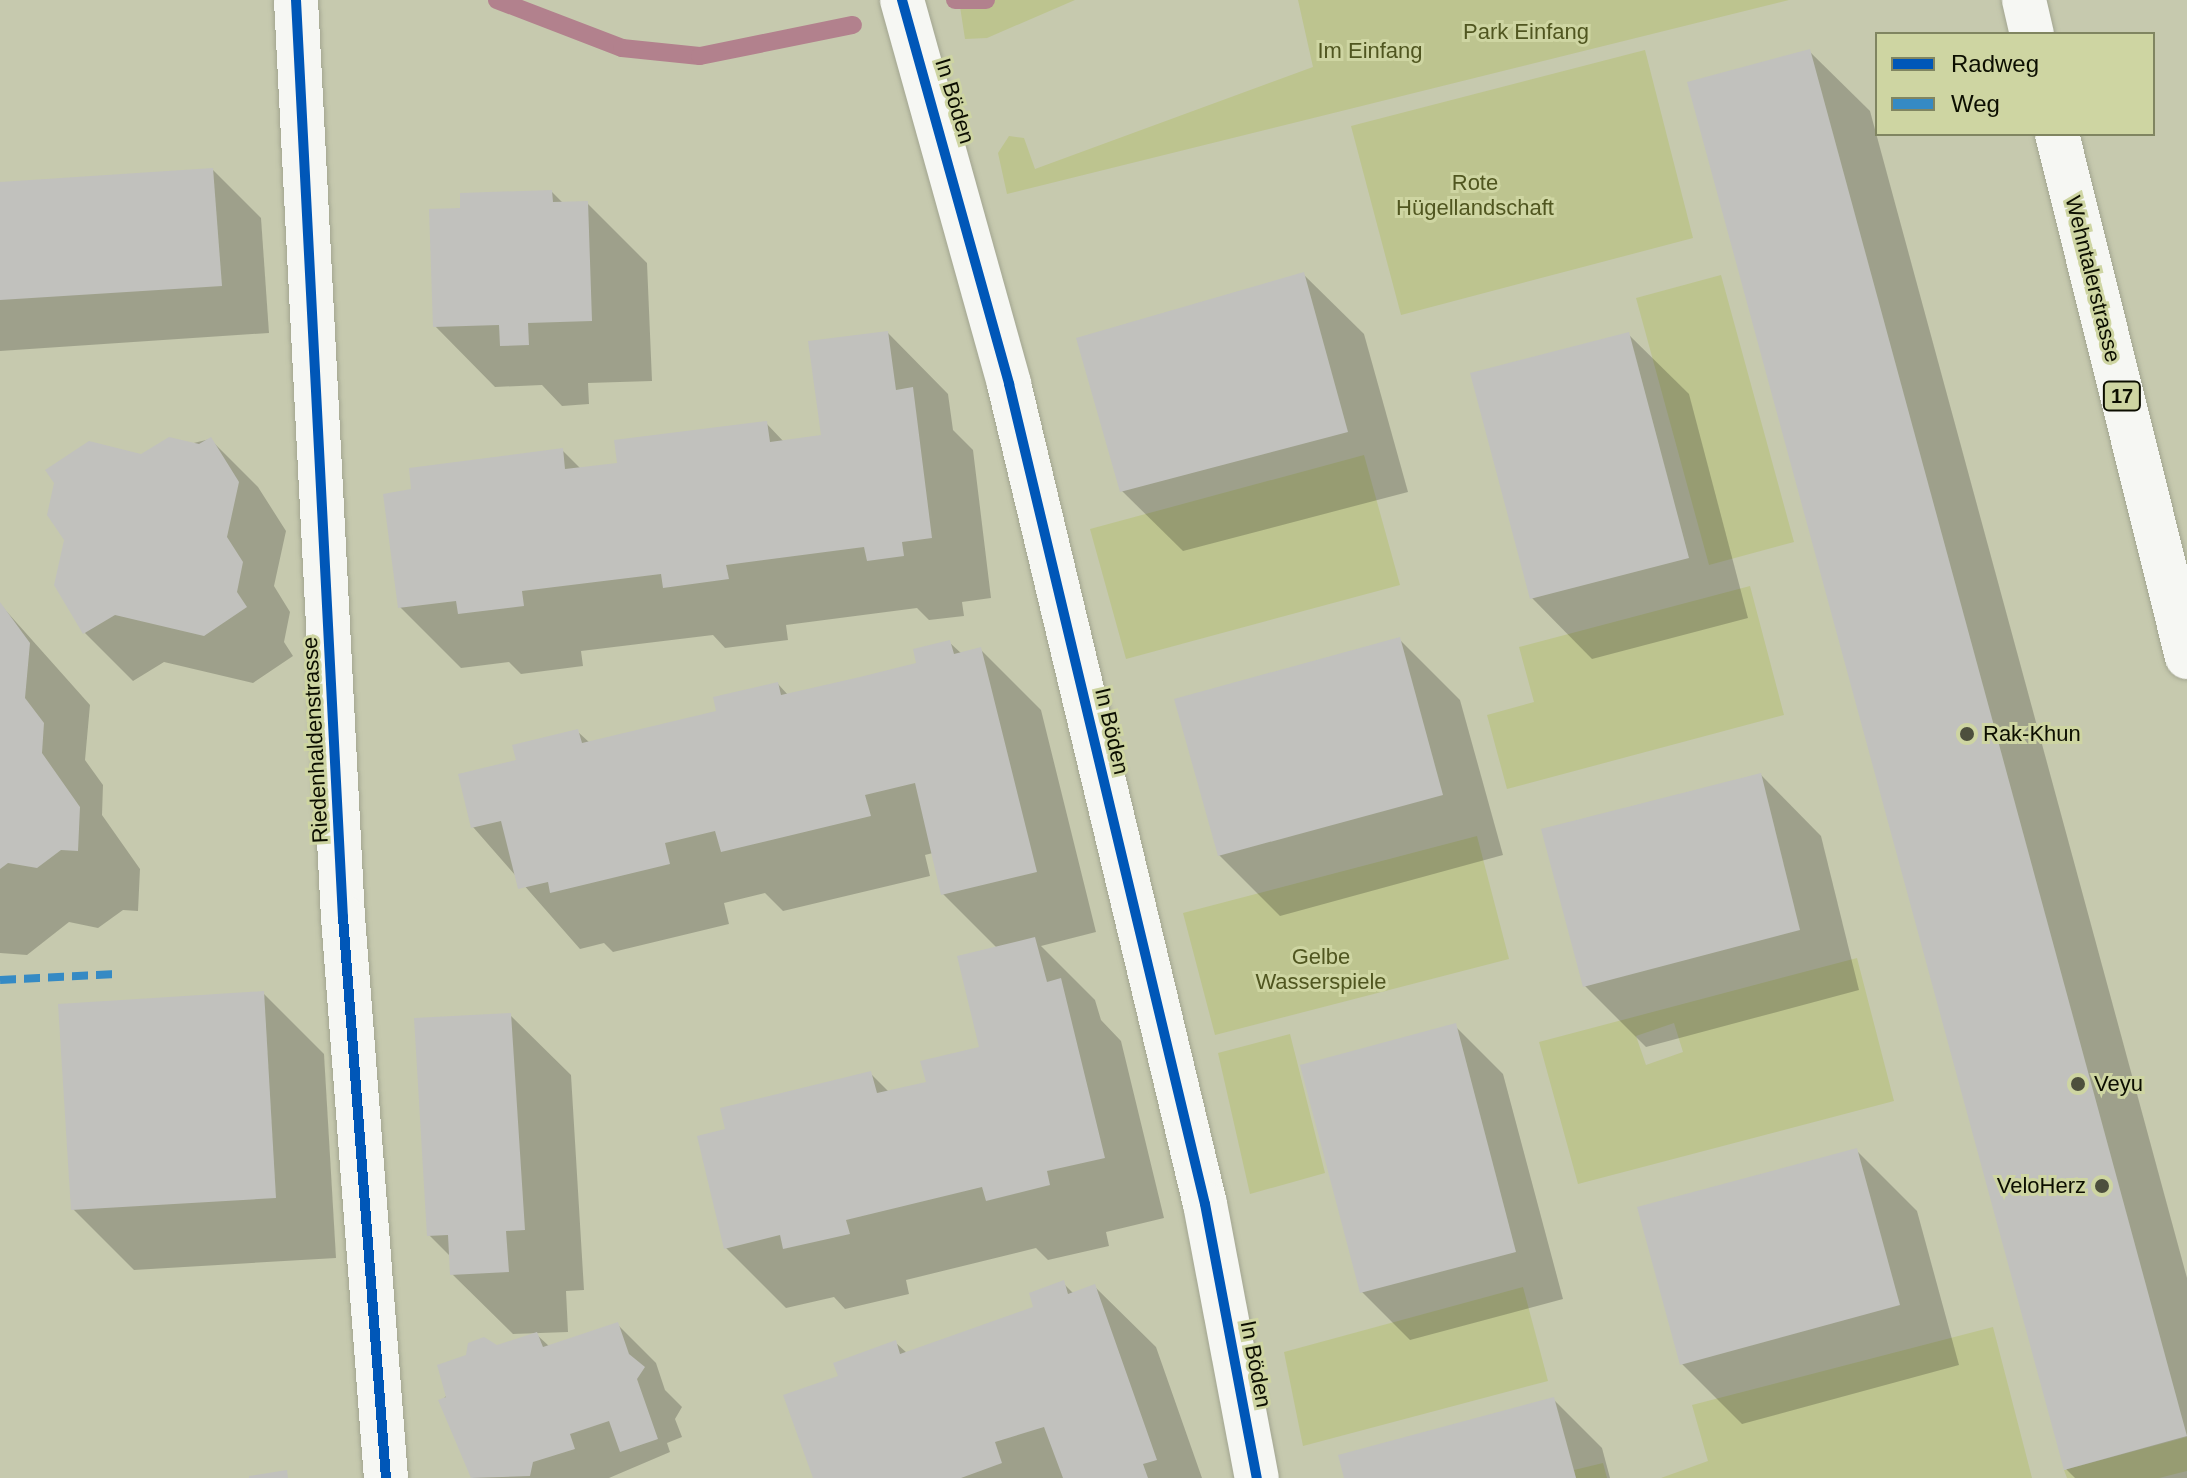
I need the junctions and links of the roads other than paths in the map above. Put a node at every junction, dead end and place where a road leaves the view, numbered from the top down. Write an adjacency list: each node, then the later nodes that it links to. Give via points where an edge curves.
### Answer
1 (296, 0): 7 (street, Riedenhaldenstrasse, via 343,917)
2 (902, 0): 8 (street, In Böden, via 1009,384 1205,1204)
3 (2024, 0): 4 (street)
4 (2032, 32)
5 (2057, 136): 6 (street, Wehntalerstrasse / 17)
6 (2187, 657)
7 (386, 1478)
8 (1257, 1478)

